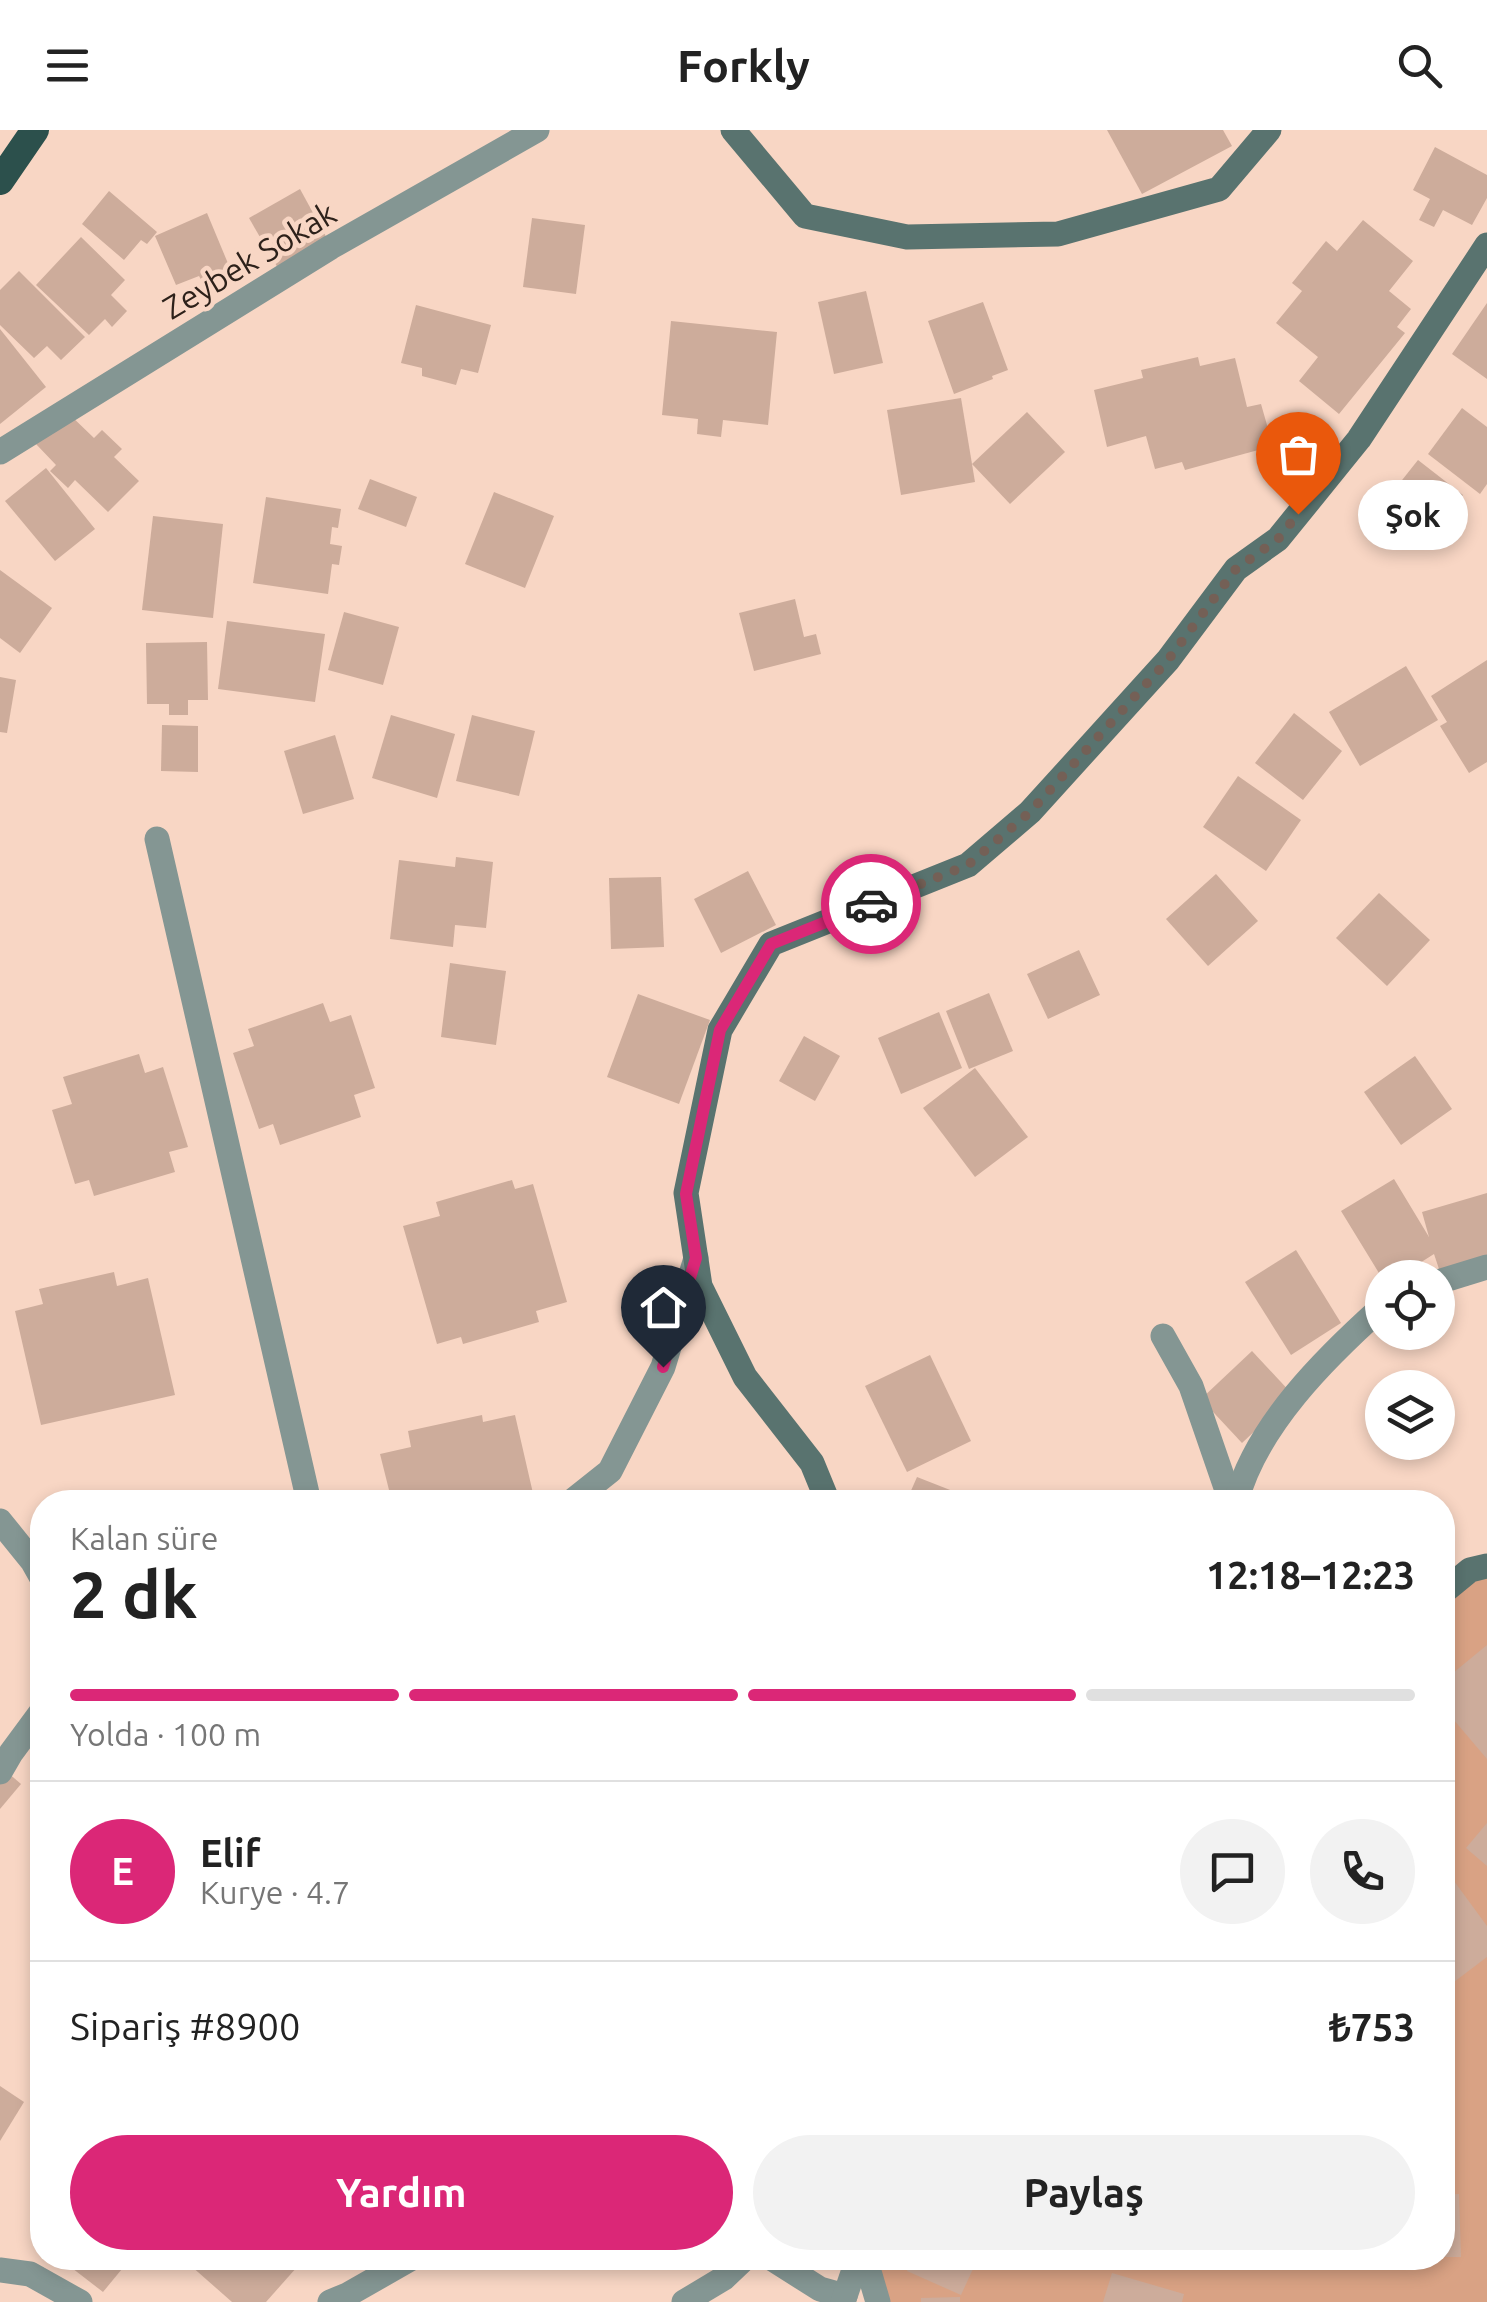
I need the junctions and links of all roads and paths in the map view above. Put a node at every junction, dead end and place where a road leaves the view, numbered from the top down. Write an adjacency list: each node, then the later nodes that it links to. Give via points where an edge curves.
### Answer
1 (35, 130): 5 (highway)
2 (536, 130): 7 (street, Zeybek Sokak, via 331,246)
3 (733, 130): 4 (main road, via 805,216 907,237 1058,234 1218,189)
4 (1269, 130)
5 (0, 182)
6 (1487, 244): 9 (main road, via 1359,439 1278,539 1236,569 1168,660 1030,812 968,865 771,944 720,1030 686,1194)
7 (0, 452)
8 (156, 839): 14 (street)
9 (696, 1258): 15 (street, via 663,1367 610,1470); 16 (main road, via 700,1286 745,1377 812,1463)
10 (1487, 1266): 11 (street)
11 (1455, 1276)
12 (1365, 1322): 18 (street, via 1286,1409)
13 (1163, 1336): 17 (street, via 1191,1386)
14 (306, 1490)
15 (586, 1490)
16 (823, 1490)
17 (1229, 1490)
18 (1238, 1490)
19 (0, 1521): 20 (street)
20 (30, 1557)
21 (1487, 1566): 22 (main road)
22 (1455, 1582)
23 (30, 1727): 24 (street)
24 (0, 1772)
25 (0, 2270): 32 (street, via 30,2274)
26 (391, 2270): 33 (street)
27 (732, 2270): 34 (street)
28 (791, 2270): 31 (street)
29 (857, 2270): 31 (street)
30 (866, 2270): 35 (street)
31 (844, 2299)
32 (80, 2302)
33 (330, 2302)
34 (684, 2302)
35 (878, 2302)

